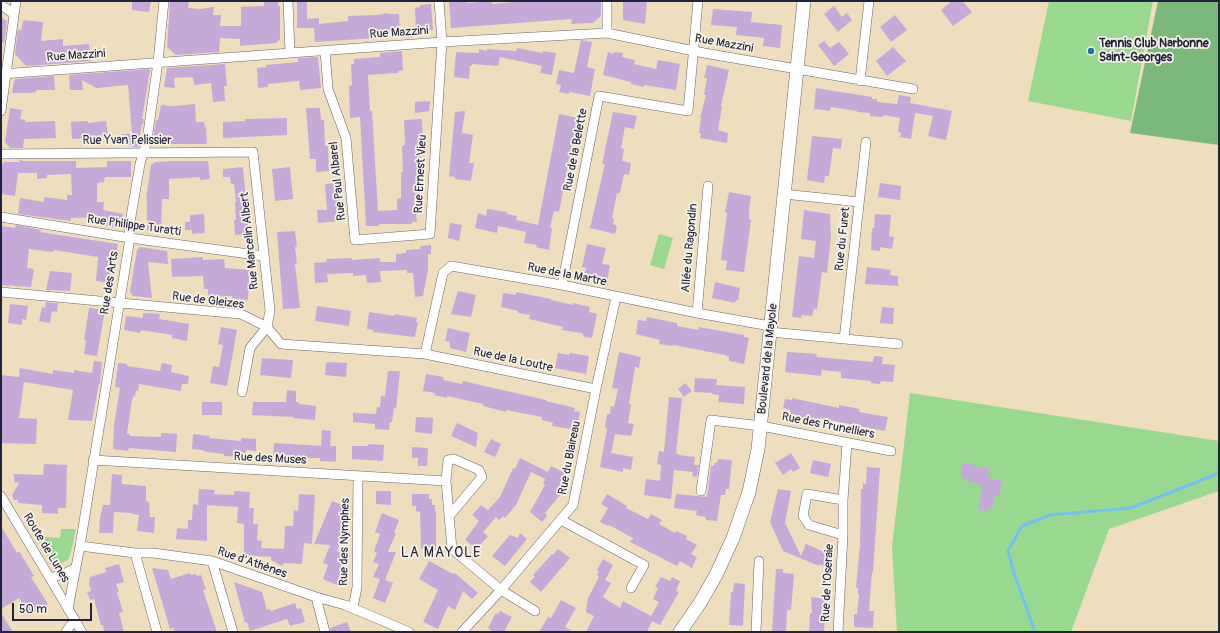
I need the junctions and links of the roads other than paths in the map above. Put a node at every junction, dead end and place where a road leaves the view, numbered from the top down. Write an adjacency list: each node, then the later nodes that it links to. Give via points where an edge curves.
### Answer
1 (16, 1): 10 (street)
2 (164, 1): 16 (street, Rue des Arts)
3 (288, 1): 15 (street)
4 (439, 1): 12 (street)
5 (607, 1): 11 (street)
6 (698, 1): 13 (street)
7 (804, 1): 17 (main road, Boulevard de la Mayole)
8 (869, 1): 19 (street)
9 (1, 5): 10 (street)
10 (14, 14): 18 (street)
11 (607, 33): 12 (street, Rue Mazzini); 13 (street, Rue Mazzini)
12 (442, 42): 14 (street, Rue Mazzini); 31 (street, Rue Ernest Vieu, via 430,234)
13 (693, 50): 17 (street, Rue Mazzini); 33 (street, Rue de la Belette, via 688,111 599,96)
14 (325, 51): 15 (street, Rue Mazzini); 31 (street, Rue Paul Albarel, via 328,89 346,138)
15 (290, 52): 16 (street, Rue Mazzini)
16 (158, 62): 18 (street, Rue Mazzini); 24 (street, Rue des Arts)
17 (797, 69): 19 (street, Rue Mazzini); 27 (main road, Boulevard de la Mayole)
18 (4, 74): 21 (street)
19 (860, 81): 20 (street, Rue Mazzini)
20 (913, 89)
21 (1, 111)
22 (866, 142): 28 (street, Rue du Furet)
23 (253, 152): 24 (street, Rue Yvan Pelissier); 32 (street, Rue Marcelin Albert)
24 (144, 153): 25 (street, Rue Yvan Pelissier); 30 (street, Rue des Arts, via 129,228)
25 (1, 154)
26 (708, 186): 37 (street, Allée du Ragondin)
27 (784, 194): 28 (street); 39 (main road, Boulevard de la Mayole)
28 (859, 202): 40 (street, Rue du Furet)
29 (1, 217): 30 (street, Rue Philippe Turatti)
30 (130, 238): 32 (street, Rue Philippe Turatti); 36 (street, Rue des Arts)
31 (355, 240)
32 (264, 256): 38 (street, Rue Marcelin Albert, via 270,310)
33 (562, 285): 35 (street, Rue de la Martre); 42 (street, Rue de la Martre, via 451,266 443,273)
34 (1, 292): 36 (street, Rue de Gleizes)
35 (616, 297): 37 (street, Rue de la Martre); 43 (street, Rue du Blaireau)
36 (119, 303): 38 (street, Rue de Gleizes, via 241,314); 48 (street, Rue des Arts)
37 (697, 313): 39 (street, Rue de la Martre)
38 (267, 327): 42 (street, Rue de Gleizes, via 282,344); 44 (street, via 250,348)
39 (770, 329): 40 (street, Rue de la Martre); 45 (main road, Boulevard de la Mayole)
40 (844, 339): 41 (street, Rue de la Martre)
41 (898, 344)
42 (425, 354): 43 (street, Rue de la Loutre)
43 (596, 389): 56 (street, Rue du Blaireau, via 573,505)
44 (242, 392)
45 (761, 426): 46 (street, Rue des Prunelliers); 51 (street, Rue des Prunelliers, via 711,420); 78 (main road, Boulevard de la Mayole, via 748,492 733,538 716,575)
46 (847, 443): 47 (street, Rue des Prunelliers); 53 (street, Rue de l'Oseraie)
47 (891, 451)
48 (93, 460): 49 (street, Rue des Muses); 58 (street, Rue des Arts)
49 (358, 476): 50 (street, Rue des Muses); 67 (street, Rue des Nymphes, via 357,587)
50 (446, 481): 55 (street); 55 (street, via 448,460 454,458 479,470 482,477)
51 (702, 491)
52 (1, 496): 54 (street, Route de Lunes)
53 (843, 500): 57 (street, Rue de l'Oseraie); 57 (street, Rue de l'Oseraie, via 807,494 803,516 809,525)
54 (5, 512): 63 (street, Route de Lunes)
55 (450, 515): 65 (street, via 452,549)
56 (561, 520): 64 (street, via 644,565); 65 (street, Rue du Blaireau)
57 (843, 535): 80 (street, Rue de l'Oseraie)
58 (80, 546): 59 (street, Rue d'Athènes); 62 (street, Rue des Arts)
59 (136, 553): 60 (street, Rue d'Athènes); 73 (street)
60 (212, 561): 66 (street, Rue d'Athènes); 74 (street)
61 (759, 561): 79 (street)
62 (75, 568): 63 (street); 68 (street, Rue des Arts)
63 (50, 578): 68 (street, Route de Lunes)
64 (632, 588)
65 (501, 590): 69 (street); 77 (street, Rue du Blaireau)
66 (316, 597): 67 (street, Rue d'Athènes); 75 (street)
67 (354, 608): 76 (street, Rue d'Athènes)
68 (68, 609): 70 (street, Route de Lunes)
69 (534, 611)
70 (75, 622): 71 (street); 72 (street, Route de Lunes)
71 (66, 632)
72 (82, 632)
73 (157, 632)
74 (233, 632)
75 (325, 632)
76 (409, 632)
77 (462, 632)
78 (680, 632)
79 (756, 632)
80 (838, 632)

